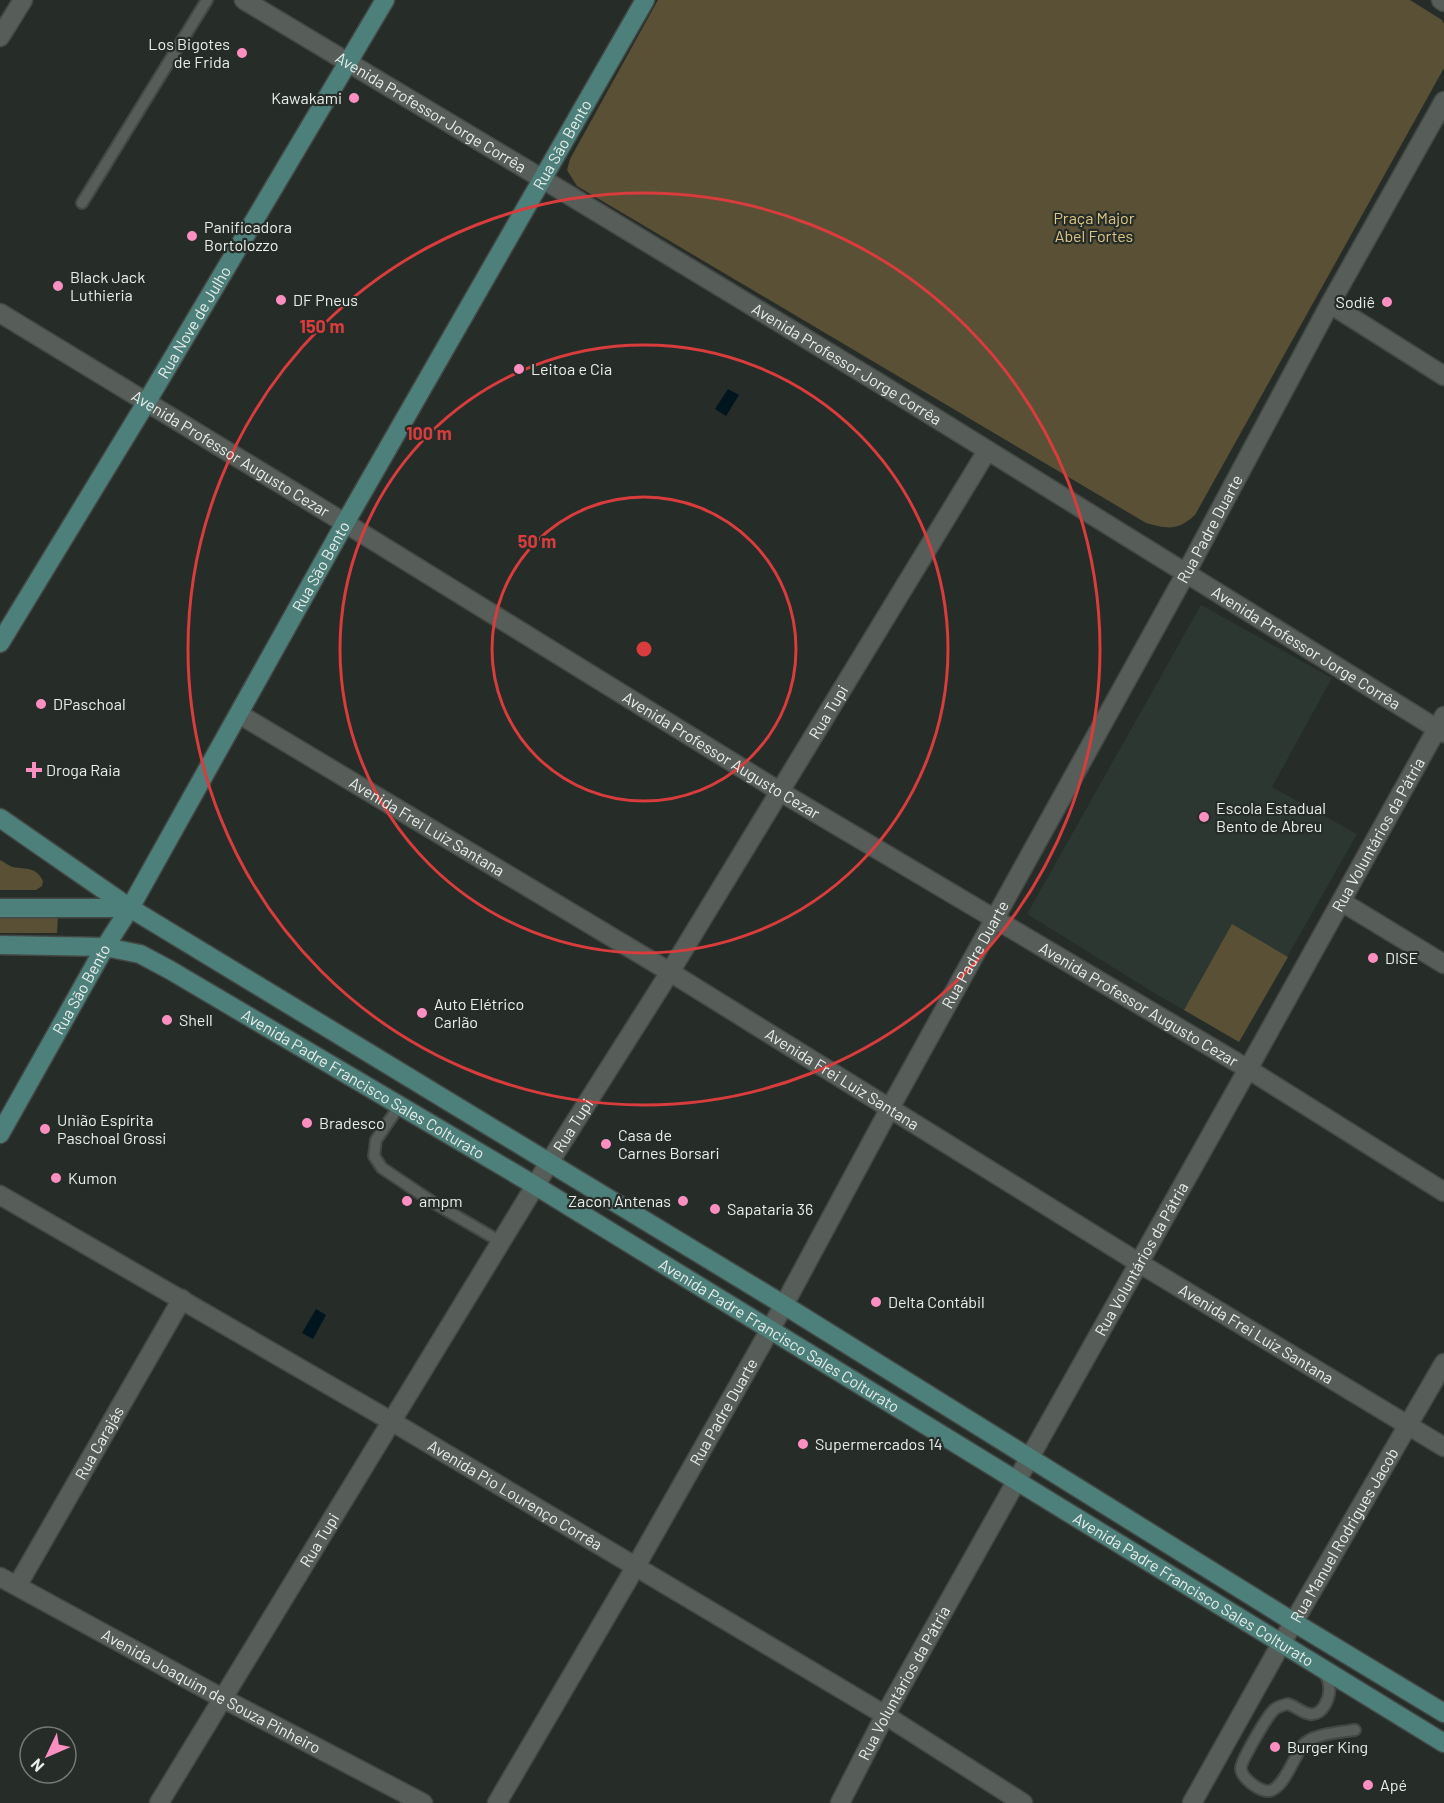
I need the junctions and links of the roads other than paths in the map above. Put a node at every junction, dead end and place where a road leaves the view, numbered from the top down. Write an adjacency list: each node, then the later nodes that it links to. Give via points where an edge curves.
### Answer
1 (23, 0): 6 (street)
2 (207, 0): 10 (lane)
3 (244, 0): 7 (street, Avenida Professor Jorge Corrêa)
4 (385, 0): 7 (main road, Rua Nove de Julho)
5 (645, 0): 9 (main road, Rua São Bento)
6 (0, 37)
7 (347, 63): 9 (street, Avenida Professor Jorge Corrêa); 14 (main road, Rua Nove de Julho)
8 (1444, 101): 11 (street, Rua Padre Duarte)
9 (543, 179): 15 (street, Avenida Professor Jorge Corrêa); 16 (main road, Rua São Bento)
10 (82, 203)
11 (1330, 304): 13 (street); 17 (street, Rua Padre Duarte)
12 (0, 313): 14 (street, Avenida Professor Augusto Cezar)
13 (1444, 376)
14 (146, 403): 16 (street, Avenida Professor Augusto Cezar); 18 (main road, Rua Nove de Julho)
15 (987, 451): 17 (street, Avenida Professor Jorge Corrêa); 21 (street, Rua Tupi)
16 (345, 523): 19 (main road, Rua São Bento); 21 (street, Avenida Professor Augusto Cezar)
17 (1186, 573): 20 (street, Avenida Professor Jorge Corrêa); 26 (street, Rua Padre Duarte)
18 (0, 644)
19 (239, 714): 25 (main road, Rua São Bento); 30 (street, Avenida Frei Luiz Santana)
20 (1442, 726): 23 (street, Rua Voluntários da Pátria)
21 (779, 791): 26 (street, Avenida Professor Augusto Cezar); 30 (street, Rua Tupi)
22 (3, 817): 25 (main road, Avenida Padre Francisco Sales Colturato)
23 (1342, 902): 29 (street); 31 (street, Rua Voluntários da Pátria)
24 (0, 908): 25 (main road)
25 (130, 908): 28 (main road, Rua São Bento); 35 (main road, Avenida Padre Francisco Sales Colturato)
26 (995, 919): 31 (street, Avenida Professor Augusto Cezar); 33 (street, Rua Padre Duarte)
27 (0, 945): 28 (main road, Avenida Padre Francisco Sales Colturato)
28 (105, 946): 32 (main road, Avenida Padre Francisco Sales Colturato, via 140,954 170,970); 34 (main road, Rua São Bento)
29 (1444, 964)
30 (670, 972): 33 (street, Avenida Frei Luiz Santana); 35 (street, Rua Tupi)
31 (1248, 1069): 37 (street, Avenida Professor Augusto Cezar); 40 (street, Rua Voluntários da Pátria)
32 (400, 1106): 36 (main road, Avenida Padre Francisco Sales Colturato); 39 (lane, via 376,1140 374,1156 382,1168)
33 (890, 1108): 40 (street, Avenida Frei Luiz Santana); 42 (street, Rua Padre Duarte)
34 (0, 1134)
35 (549, 1163): 36 (street, Rua Tupi); 42 (main road, Avenida Padre Francisco Sales Colturato)
36 (536, 1186): 39 (street, Rua Tupi); 43 (main road, Avenida Padre Francisco Sales Colturato)
37 (1444, 1192)
38 (0, 1195): 41 (street, Avenida Pio Lourenço Corrêa)
39 (501, 1242): 45 (street, Rua Tupi)
40 (1139, 1263): 46 (street, Avenida Frei Luiz Santana); 48 (street, Rua Voluntários da Pátria)
41 (182, 1299): 45 (street, Avenida Pio Lourenço Corrêa); 52 (street, Rua Carajás)
42 (784, 1305): 43 (street, Rua Padre Duarte); 48 (main road, Avenida Padre Francisco Sales Colturato)
43 (770, 1329): 49 (main road, Avenida Padre Francisco Sales Colturato); 50 (street, Rua Padre Duarte)
44 (1444, 1363): 46 (street, Rua Manuel Rodrigues Jacob)
45 (391, 1421): 50 (street, Avenida Pio Lourenço Corrêa); 56 (street, Rua Tupi)
46 (1409, 1426): 47 (street, Avenida Frei Luiz Santana); 53 (street, Rua Manuel Rodrigues Jacob)
47 (1444, 1447)
48 (1029, 1458): 49 (street, Rua Voluntários da Pátria); 53 (main road, Avenida Padre Francisco Sales Colturato)
49 (1016, 1481): 54 (main road, Avenida Padre Francisco Sales Colturato); 58 (street, Rua Voluntários da Pátria)
50 (636, 1566): 58 (street, Avenida Pio Lourenço Corrêa); 63 (street, Rua Padre Duarte)
51 (0, 1577): 52 (street, Avenida Joaquim de Souza Pinheiro)
52 (17, 1586): 56 (street, Avenida Joaquim de Souza Pinheiro)
53 (1295, 1623): 54 (street, Rua Manuel Rodrigues Jacob); 57 (main road, Avenida Padre Francisco Sales Colturato)
54 (1281, 1644): 55 (main road, Avenida Padre Francisco Sales Colturato); 66 (street, Rua Manuel Rodrigues Jacob)
55 (1323, 1669): 59 (lane, via 1329,1684 1323,1709 1312,1714 1287,1704 1276,1708 1242,1762 1244,1778 1270,1791 1282,1781 1308,1740); 60 (main road, Avenida Padre Francisco Sales Colturato)
56 (222, 1698): 61 (street, Rua Tupi); 62 (street, Avenida Joaquim de Souza Pinheiro)
57 (1444, 1713)
58 (885, 1715): 64 (street, Rua Voluntários da Pátria); 65 (street, Avenida Pio Lourenço Corrêa)
59 (1355, 1730)
60 (1444, 1743)
61 (159, 1803)
62 (423, 1803)
63 (497, 1803)
64 (840, 1803)
65 (1023, 1803)
66 (1192, 1803)

